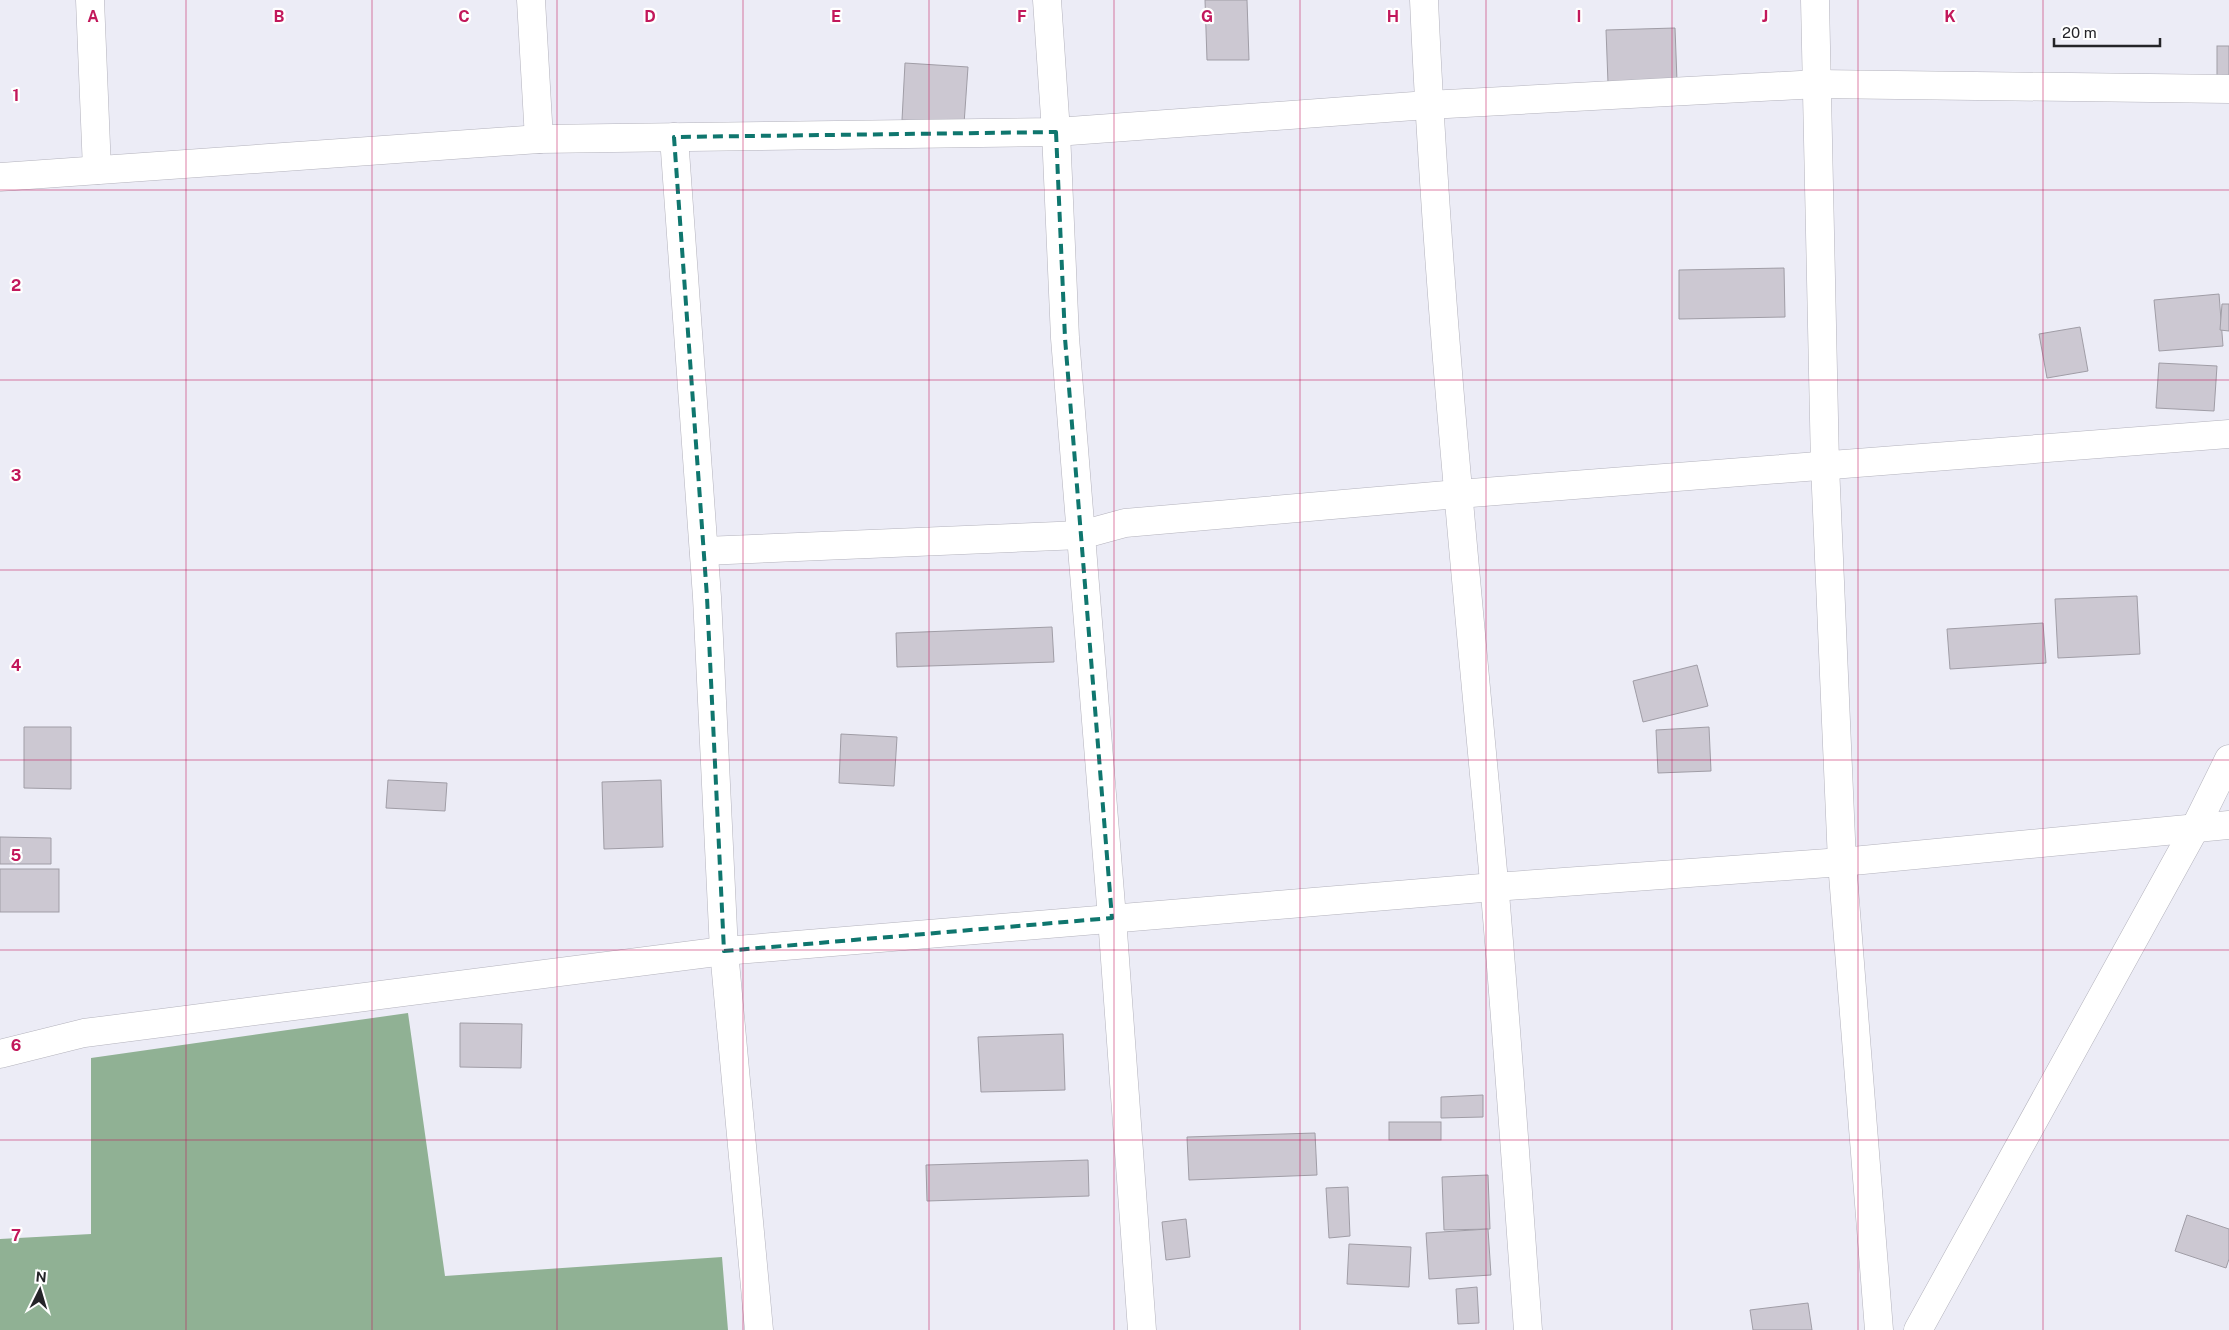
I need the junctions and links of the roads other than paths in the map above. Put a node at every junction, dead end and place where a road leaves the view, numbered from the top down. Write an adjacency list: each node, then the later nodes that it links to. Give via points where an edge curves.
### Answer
1 (90, 0): 12 (street)
2 (531, 0): 11 (street)
3 (1047, 0): 9 (street)
4 (1424, 0): 8 (street)
5 (1815, 0): 6 (street)
6 (1818, 84): 7 (street); 8 (street); 15 (street)
7 (2229, 89)
8 (1428, 104): 9 (street); 16 (street)
9 (1056, 132): 10 (street); 17 (street, via 1065,338)
10 (674, 137): 11 (street); 18 (street)
11 (539, 139): 12 (street)
12 (97, 170): 13 (street)
13 (0, 177)
14 (2229, 434): 15 (street)
15 (1826, 465): 16 (street); 22 (street)
16 (1458, 494): 17 (street, via 1125,523); 23 (street)
17 (1081, 535): 18 (street); 24 (street)
18 (704, 551): 25 (street)
19 (2229, 759): 21 (street)
20 (2229, 825): 21 (street)
21 (2194, 830): 22 (street); 31 (street)
22 (1842, 862): 23 (street); 30 (street)
23 (1494, 887): 24 (street); 29 (street)
24 (1112, 918): 25 (street); 28 (street)
25 (724, 951): 26 (street, via 84,1033); 27 (street)
26 (0, 1054)
27 (759, 1330)
28 (1142, 1330)
29 (1528, 1330)
30 (1880, 1330)
31 (1918, 1330)

